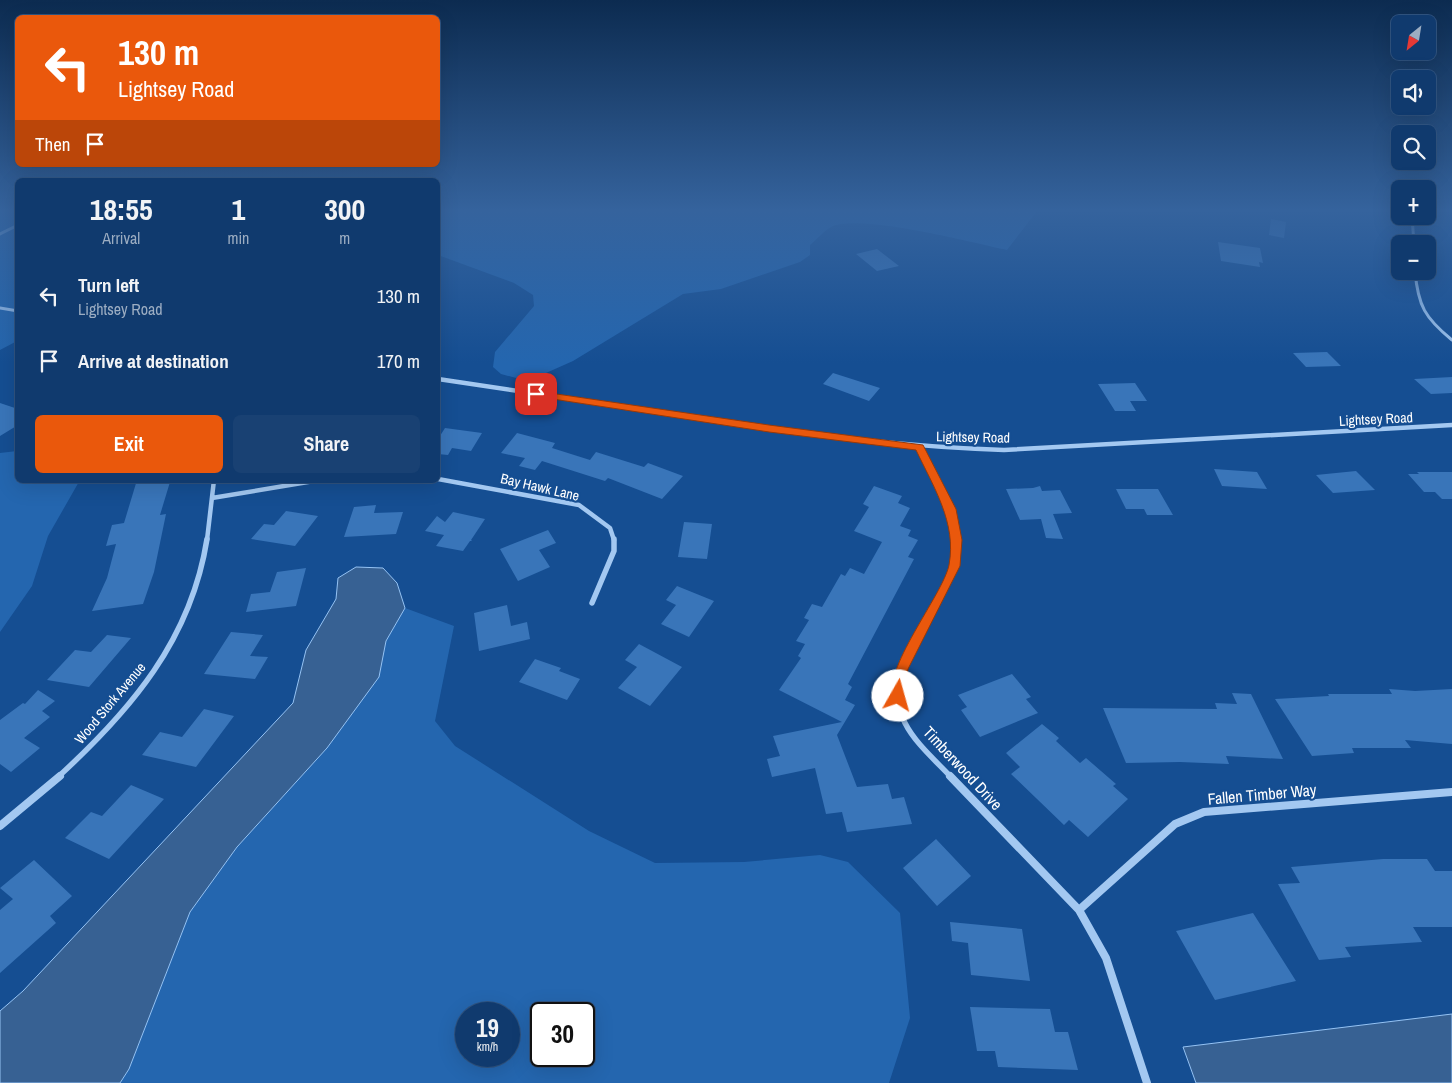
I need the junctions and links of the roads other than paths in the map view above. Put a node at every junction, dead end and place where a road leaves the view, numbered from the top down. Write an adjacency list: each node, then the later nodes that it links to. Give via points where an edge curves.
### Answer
1 (1416, 280): 4 (street, via 1417,299 1422,310 1436,328)
2 (0, 308): 3 (street)
3 (15, 310)
4 (1452, 340)
5 (440, 379): 7 (street, Lightsey Road)
6 (1452, 426): 7 (street, Lightsey Road, via 1004,450)
7 (920, 447): 15 (street, Timberwood Drive, via 950,509 956,540 955,566 902,669 898,696 904,722 924,749)
8 (440, 479): 12 (street, Bay Hawk Lane, via 578,505 599,518 610,528 614,551)
9 (214, 483): 11 (street, Wood Stork Avenue)
10 (302, 483): 11 (street)
11 (212, 498): 14 (street, Wood Stork Avenue, via 199,580 170,646 136,696 113,722 57,778)
12 (592, 604)
13 (1452, 792): 15 (street, Fallen Timber Way, via 1204,812 1175,824)
14 (0, 826)
15 (1079, 910): 16 (street, Timberwood Drive, via 1106,958)
16 (1147, 1083)

